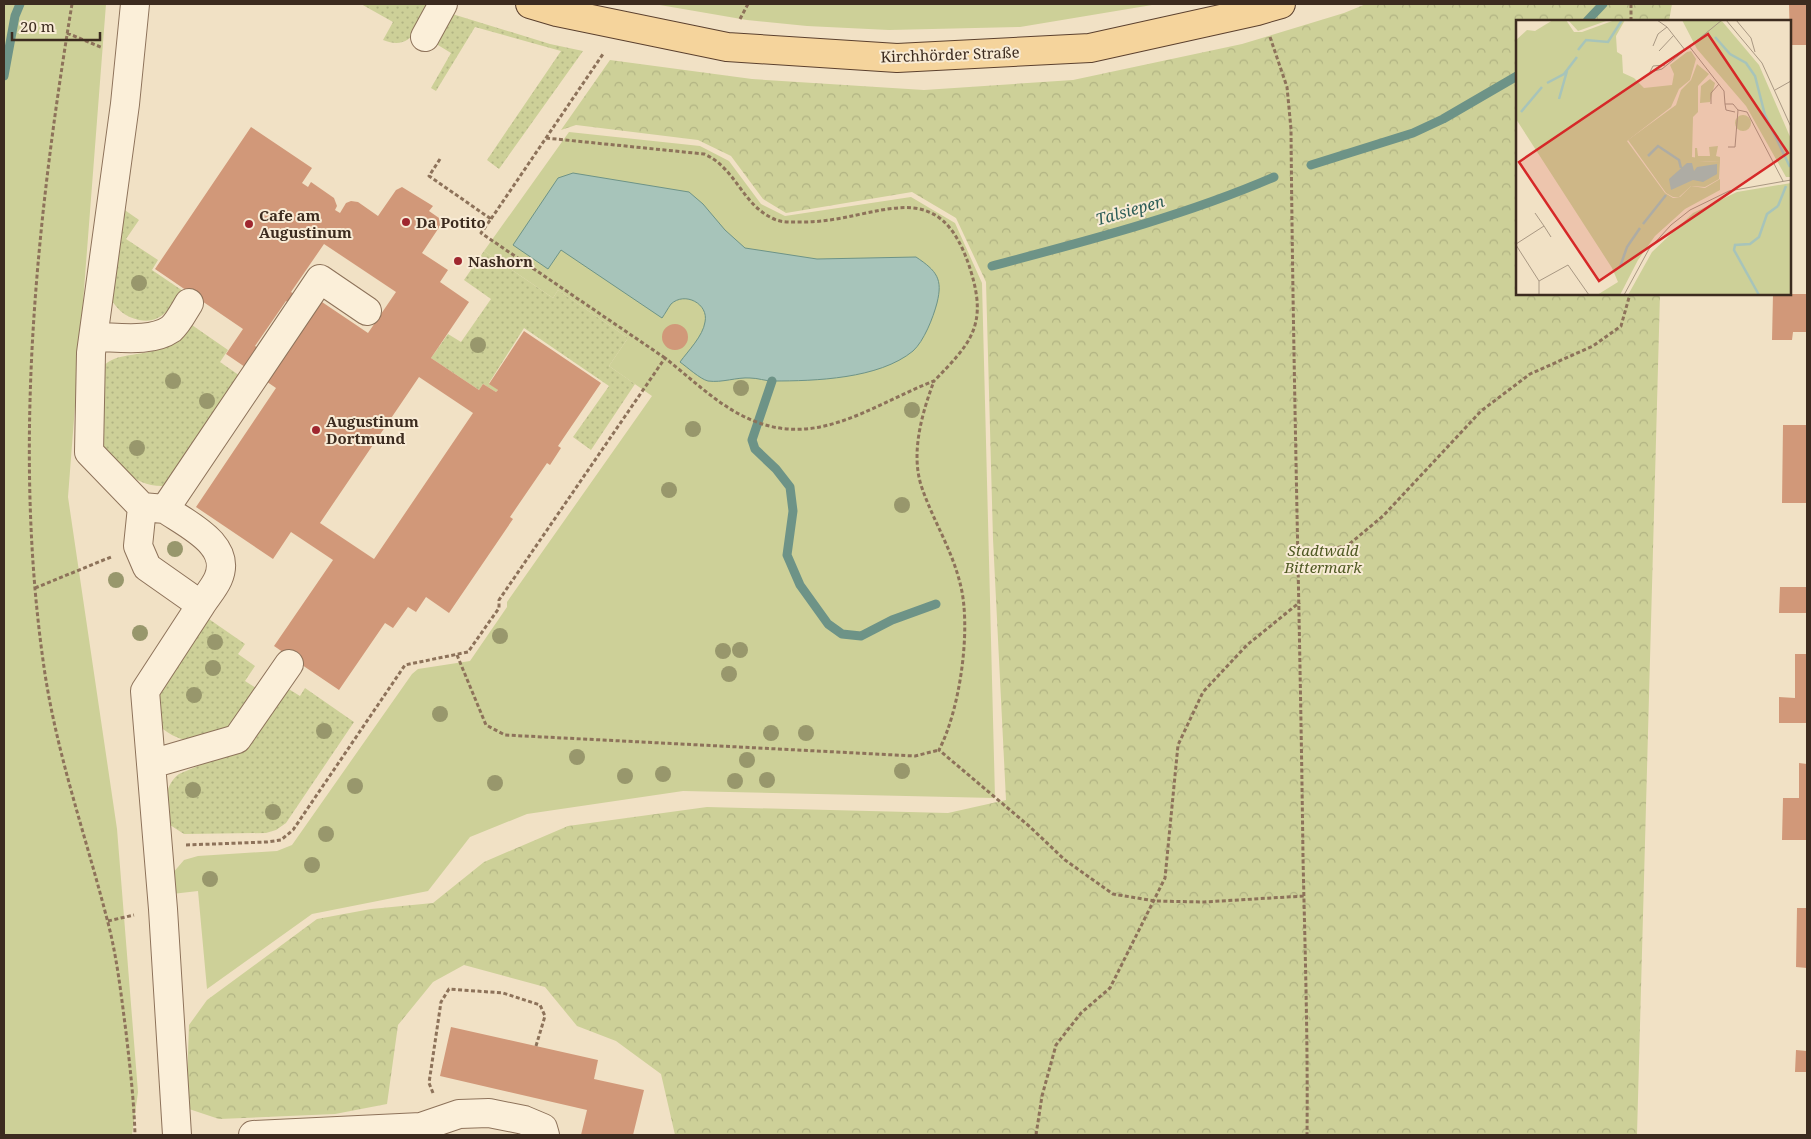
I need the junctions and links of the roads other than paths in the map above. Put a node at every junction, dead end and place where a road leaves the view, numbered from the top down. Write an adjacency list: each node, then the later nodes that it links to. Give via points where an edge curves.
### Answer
1 (135, 4): 8 (lane, via 131,60)
2 (443, 4): 5 (lane)
3 (530, 4): 4 (main road, Kirchhörder Straße, via 727,47 897,58 1090,48)
4 (1269, 7)
5 (425, 37)
6 (189, 303): 8 (lane, via 172,328 159,335)
7 (367, 310): 9 (lane, via 320,279)
8 (94, 337): 9 (lane, via 89,452)
9 (154, 508): 10 (lane, via 138,546 147,567); 10 (lane, via 214,544 222,561 218,579)
10 (201, 605): 12 (lane, via 145,691)
11 (289, 664): 12 (lane, via 237,739)
12 (151, 764): 14 (lane)
13 (431, 1127): 15 (lane); 16 (lane, via 460,1114 489,1113 524,1120 543,1128)
14 (177, 1135)
15 (254, 1135)
16 (545, 1135)

